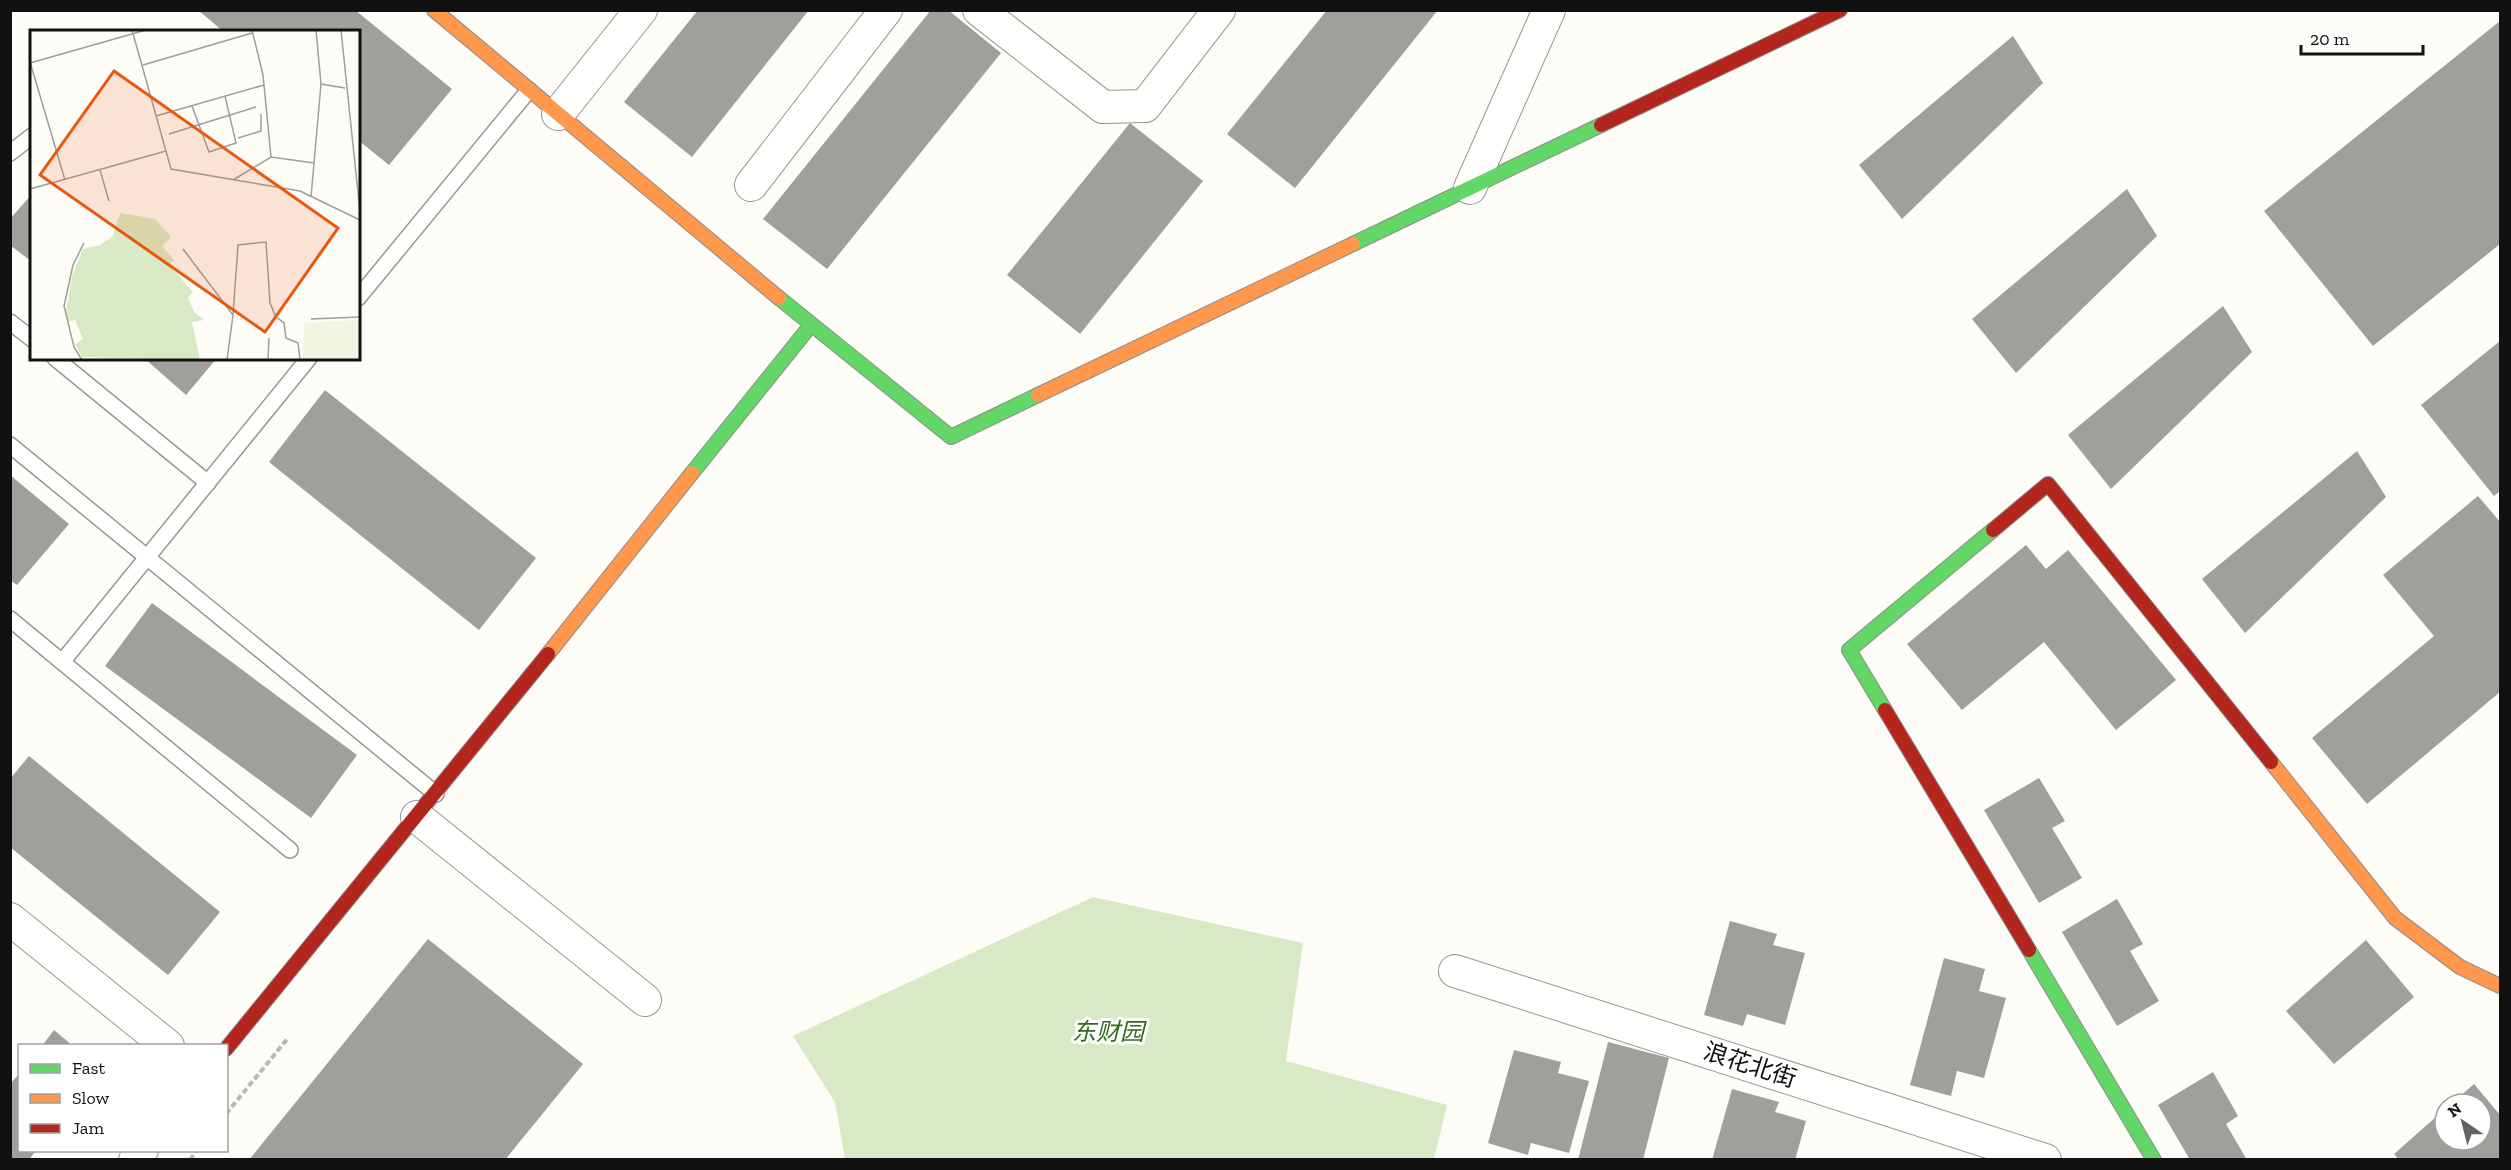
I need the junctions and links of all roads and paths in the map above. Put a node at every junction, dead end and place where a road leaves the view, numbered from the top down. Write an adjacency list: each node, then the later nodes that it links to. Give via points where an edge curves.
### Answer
1 (434, 10): 8 (street)
2 (641, 10): 9 (street)
3 (886, 10): 12 (street)
4 (979, 10): 5 (street, via 1103,107 1145,106)
5 (1219, 10)
6 (1550, 10): 13 (street)
7 (1840, 10): 13 (street)
8 (529, 90): 9 (street); 14 (lane)
9 (558, 114): 16 (street)
10 (30, 138): 11 (lane)
11 (10, 153)
12 (751, 185)
13 (1470, 188): 16 (street, via 951,437)
14 (360, 296)
15 (10, 322): 17 (lane)
16 (811, 325): 25 (street)
17 (30, 337)
18 (57, 360): 21 (lane)
19 (307, 360): 21 (lane)
20 (10, 446): 22 (lane)
21 (208, 483): 22 (lane)
22 (147, 558): 24 (lane); 25 (lane)
23 (10, 619): 24 (lane)
24 (63, 662): 26 (lane)
25 (426, 806): 30 (street); 32 (street)
26 (290, 850)
27 (10, 919): 31 (street)
28 (1455, 971): 33 (street, 浪花北街)
29 (2500, 986): 34 (street, via 2460,967 2395,918 2048,484 1849,650)
30 (645, 1000)
31 (166, 1044)
32 (228, 1047)
33 (2044, 1160)
34 (2154, 1160)

